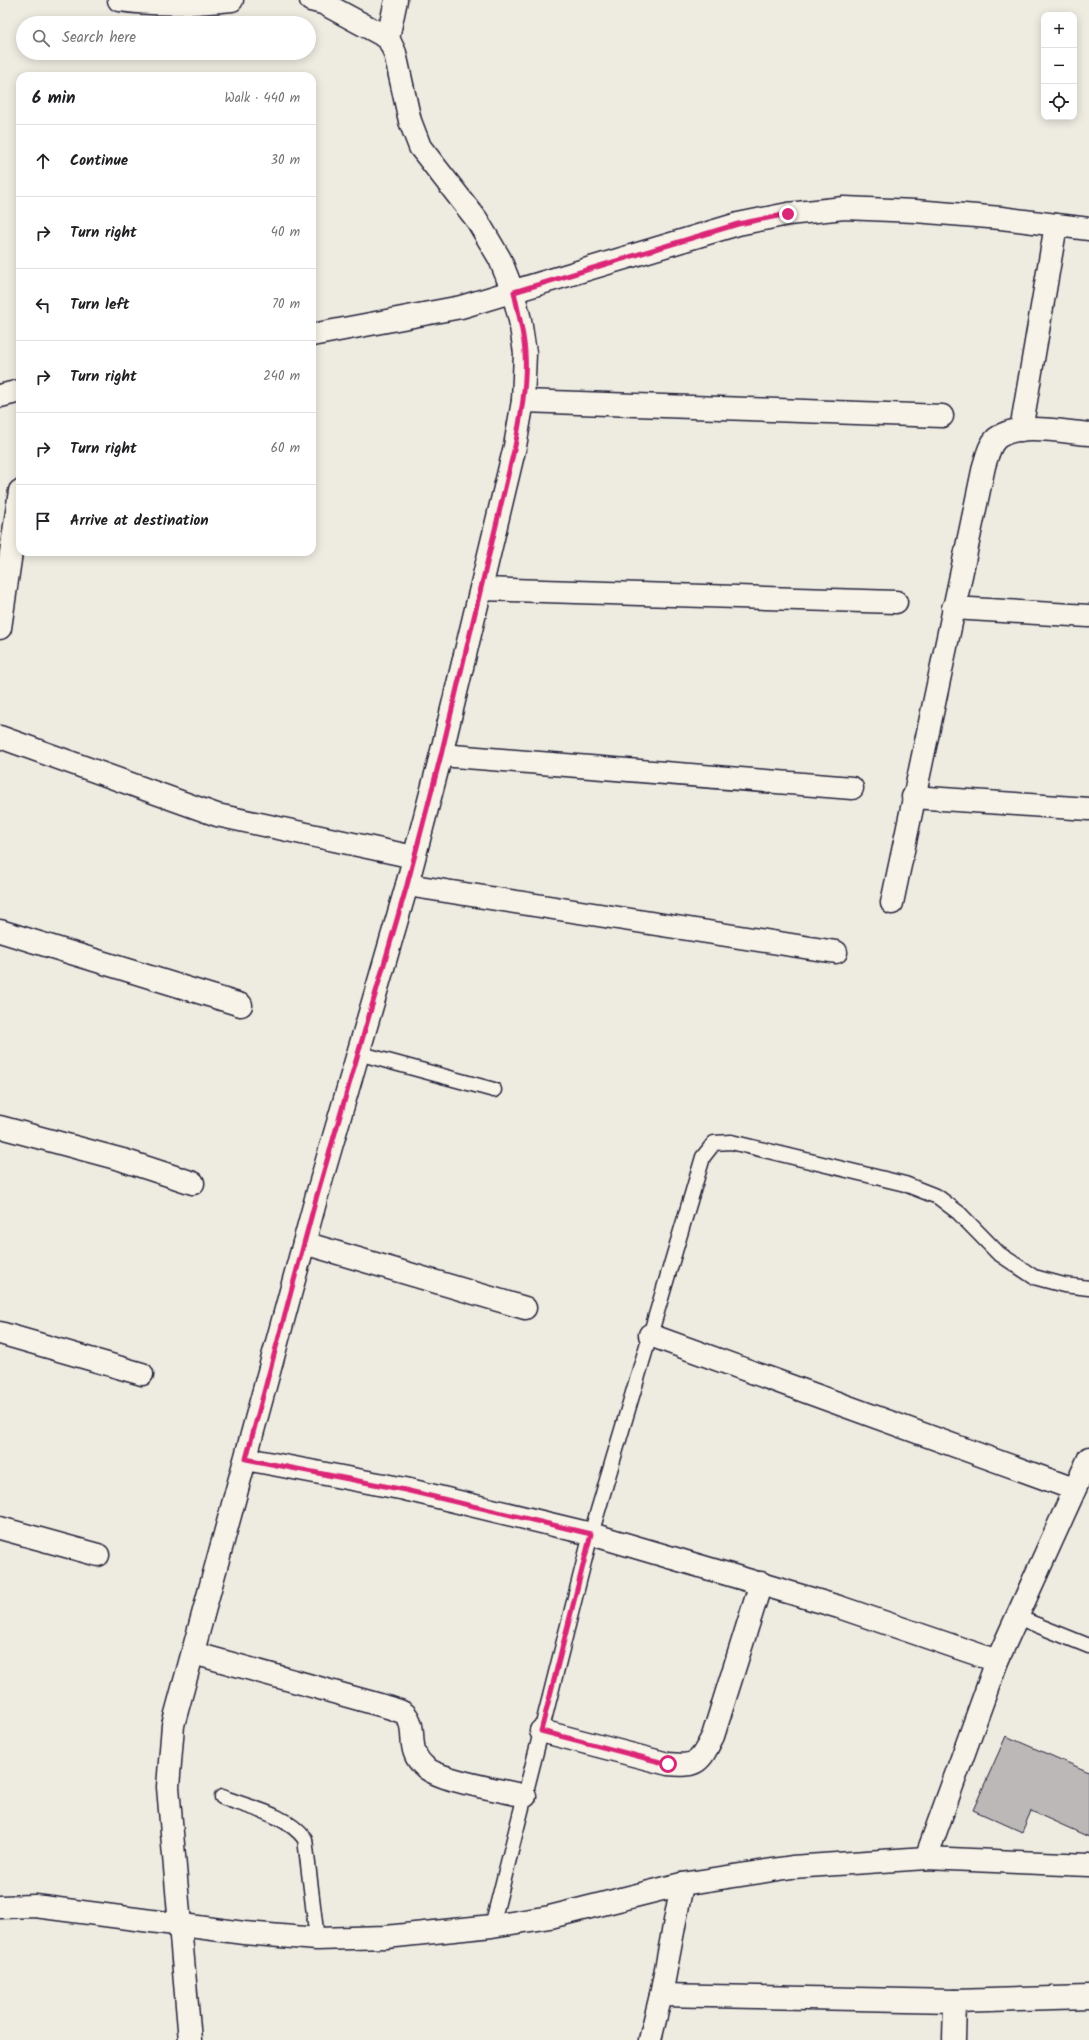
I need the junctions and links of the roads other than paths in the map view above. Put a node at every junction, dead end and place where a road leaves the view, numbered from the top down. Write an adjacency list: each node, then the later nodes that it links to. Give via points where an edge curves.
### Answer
1 (119, 0): 2 (street, via 147,5)
2 (232, 0)
3 (311, 0): 5 (street, via 323,3)
4 (396, 0): 5 (street)
5 (388, 38): 8 (street, via 395,53 410,121 420,147 477,220 500,259)
6 (1056, 225): 7 (street); 8 (street, via 915,211 844,208 788,214 738,224); 14 (street)
7 (1089, 229)
8 (514, 292): 9 (street, via 461,307); 12 (street, via 525,353)
9 (316, 334)
10 (16, 392): 11 (street)
11 (0, 396)
12 (523, 401): 13 (street); 17 (street, via 515,446)
13 (942, 416)
14 (1021, 430): 15 (street); 19 (street, via 1007,432 996,439 989,450)
15 (1089, 434)
16 (16, 518): 21 (street)
17 (481, 589): 18 (street); 23 (street)
18 (896, 602)
19 (953, 608): 20 (street); 25 (street)
20 (1089, 616)
21 (0, 628)
22 (0, 737): 27 (street, via 218,815)
23 (441, 755): 24 (street); 27 (street)
24 (852, 788)
25 (913, 797): 26 (street); 29 (street)
26 (1089, 809)
27 (414, 857): 28 (street)
28 (407, 885): 31 (street); 33 (street)
29 (892, 903)
30 (0, 932): 32 (street)
31 (836, 952)
32 (241, 1005)
33 (358, 1053): 34 (lane); 37 (street)
34 (494, 1090)
35 (0, 1127): 36 (street, via 122,1160)
36 (193, 1183)
37 (304, 1243): 39 (street); 44 (street)
38 (1089, 1288): 41 (lane, via 1034,1277 998,1253 959,1213 938,1196 905,1184 731,1142 714,1143 703,1157)
39 (525, 1308)
40 (0, 1333): 42 (street)
41 (650, 1335): 45 (street); 47 (lane)
42 (142, 1374)
43 (1089, 1458): 45 (street)
44 (246, 1459): 47 (street, via 405,1490); 52 (street)
45 (1074, 1489): 50 (street)
46 (0, 1528): 48 (street)
47 (591, 1534): 49 (street); 54 (lane)
48 (98, 1555)
49 (761, 1583): 53 (street); 54 (street, via 713,1736 702,1757 688,1766 668,1764)
50 (1017, 1617): 51 (lane); 53 (street)
51 (1089, 1646)
52 (193, 1653): 55 (street, via 391,1708 404,1714 411,1725 413,1752 425,1767 444,1777); 61 (street, via 173,1725 168,1787)
53 (997, 1661): 57 (street)
54 (541, 1731): 55 (lane)
55 (525, 1796): 62 (lane)
56 (222, 1797): 63 (lane, via 283,1819 297,1827 305,1839)
57 (926, 1858): 58 (street); 59 (street, via 792,1867)
58 (1089, 1866)
59 (682, 1884): 62 (street, via 550,1917); 64 (street)
60 (0, 1907): 61 (street, via 35,1906)
61 (181, 1924): 63 (street, via 244,1933); 67 (street)
62 (492, 1926): 63 (street, via 386,1937)
63 (317, 1939)
64 (661, 1995): 66 (street); 68 (street)
65 (1089, 1997): 66 (street)
66 (955, 2001): 69 (street)
67 (190, 2040)
68 (650, 2040)
69 (954, 2040)

